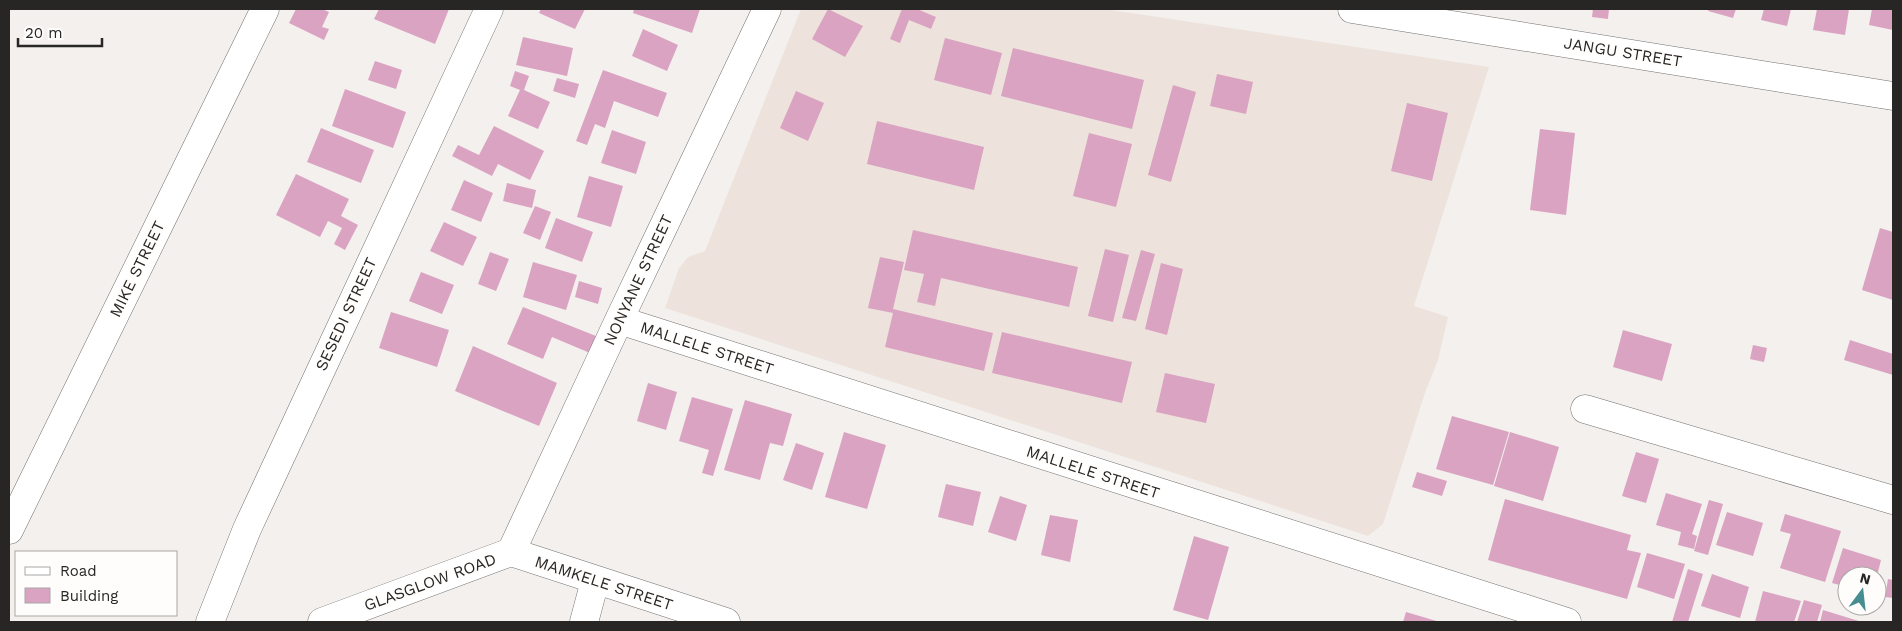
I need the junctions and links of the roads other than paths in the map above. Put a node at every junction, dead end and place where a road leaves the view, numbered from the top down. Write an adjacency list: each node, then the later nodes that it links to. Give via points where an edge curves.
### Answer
1 (265, 9): 9 (street, MIKE STREET)
2 (489, 9): 12 (street, SESEDI STREET, via 251,521)
3 (767, 9): 6 (street, NONYANE STREET)
4 (1352, 9): 5 (street, JANGU STREET)
5 (1893, 96)
6 (619, 320): 10 (street, NONYANE STREET); 16 (street, MALLELE STREET)
7 (1585, 409): 8 (street)
8 (1893, 500)
9 (9, 530)
10 (511, 552): 11 (street, MAMKELE STREET); 13 (street, GLASGLOW ROAD)
11 (595, 581): 14 (street); 15 (street, MAMKELE STREET)
12 (210, 622)
13 (322, 622)
14 (584, 622)
15 (726, 622)
16 (1567, 622)

